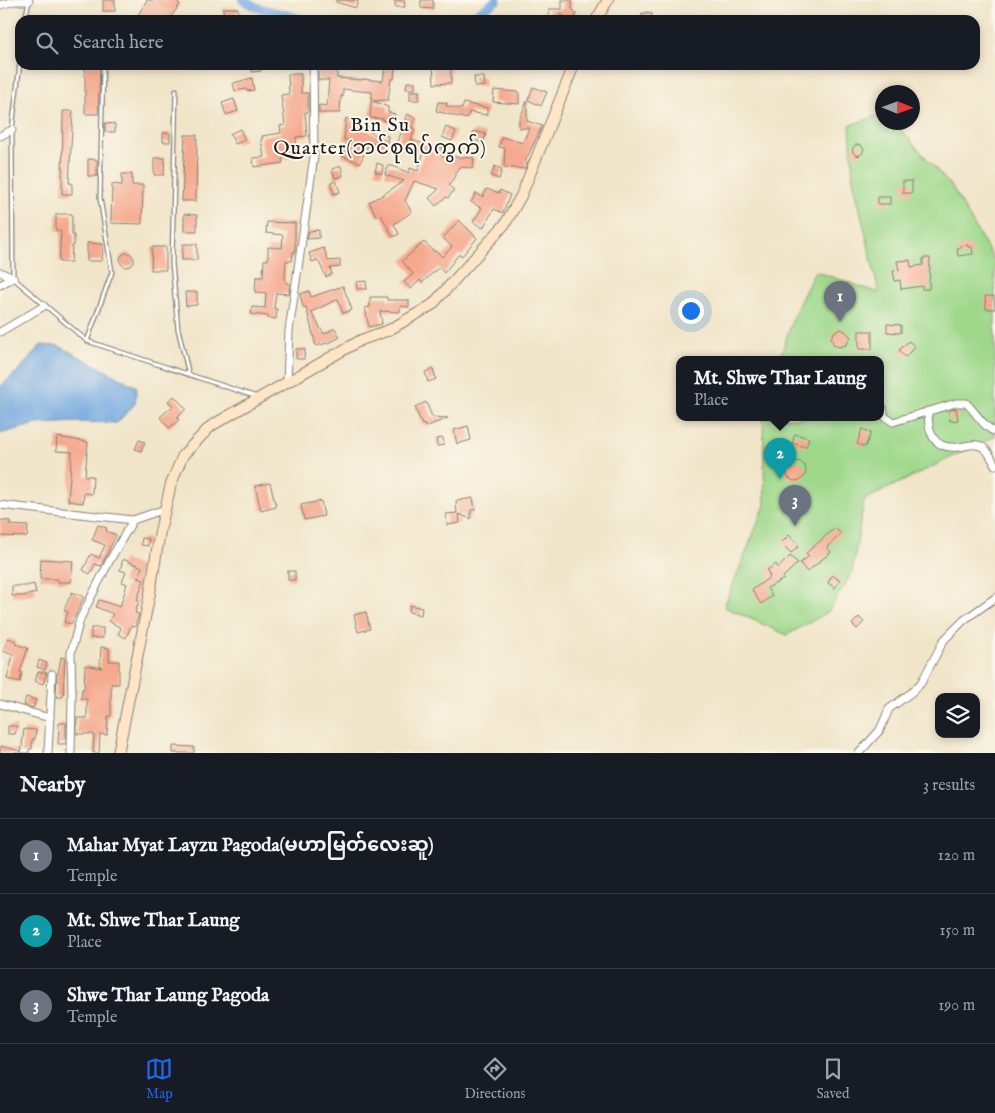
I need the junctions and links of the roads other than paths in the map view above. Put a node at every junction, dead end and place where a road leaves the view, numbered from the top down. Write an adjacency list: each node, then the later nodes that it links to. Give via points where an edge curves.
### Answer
1 (29, 0): 3 (street); 4 (lane)
2 (608, 0): 5 (main road)
3 (0, 5)
4 (26, 15)
5 (599, 15)
6 (19, 70): 11 (lane)
7 (103, 70): 18 (lane, via 100,198 112,272)
8 (313, 70): 20 (street, via 314,156 289,331)
9 (572, 70): 20 (main road, via 521,196 505,224 432,305 389,330 361,340)
10 (176, 90): 19 (lane, via 172,263 178,329)
11 (12, 130): 12 (street); 14 (lane)
12 (0, 136)
13 (0, 272): 14 (street)
14 (13, 278): 15 (street); 16 (lane)
15 (0, 285)
16 (44, 306): 17 (street); 18 (lane)
17 (0, 332)
18 (87, 341): 19 (lane)
19 (189, 375): 21 (lane)
20 (287, 383): 21 (main road)
21 (260, 398): 27 (main road, via 211,426 184,455 171,484)
22 (928, 411): 23 (street, via 894,422); 24 (street, via 966,403); 25 (street, via 930,433 941,446 984,447)
23 (884, 417)
24 (995, 432)
25 (995, 465)
26 (0, 505): 28 (street)
27 (166, 509): 28 (street); 35 (main road)
28 (133, 520): 34 (street, via 80,619 75,636 71,653)
29 (995, 598): 36 (street, via 964,620 944,640 922,683 889,709 880,730)
30 (52, 674): 32 (street)
31 (0, 704): 32 (street)
32 (50, 718): 33 (street)
33 (48, 753)
34 (71, 753)
35 (118, 753)
36 (859, 753)

